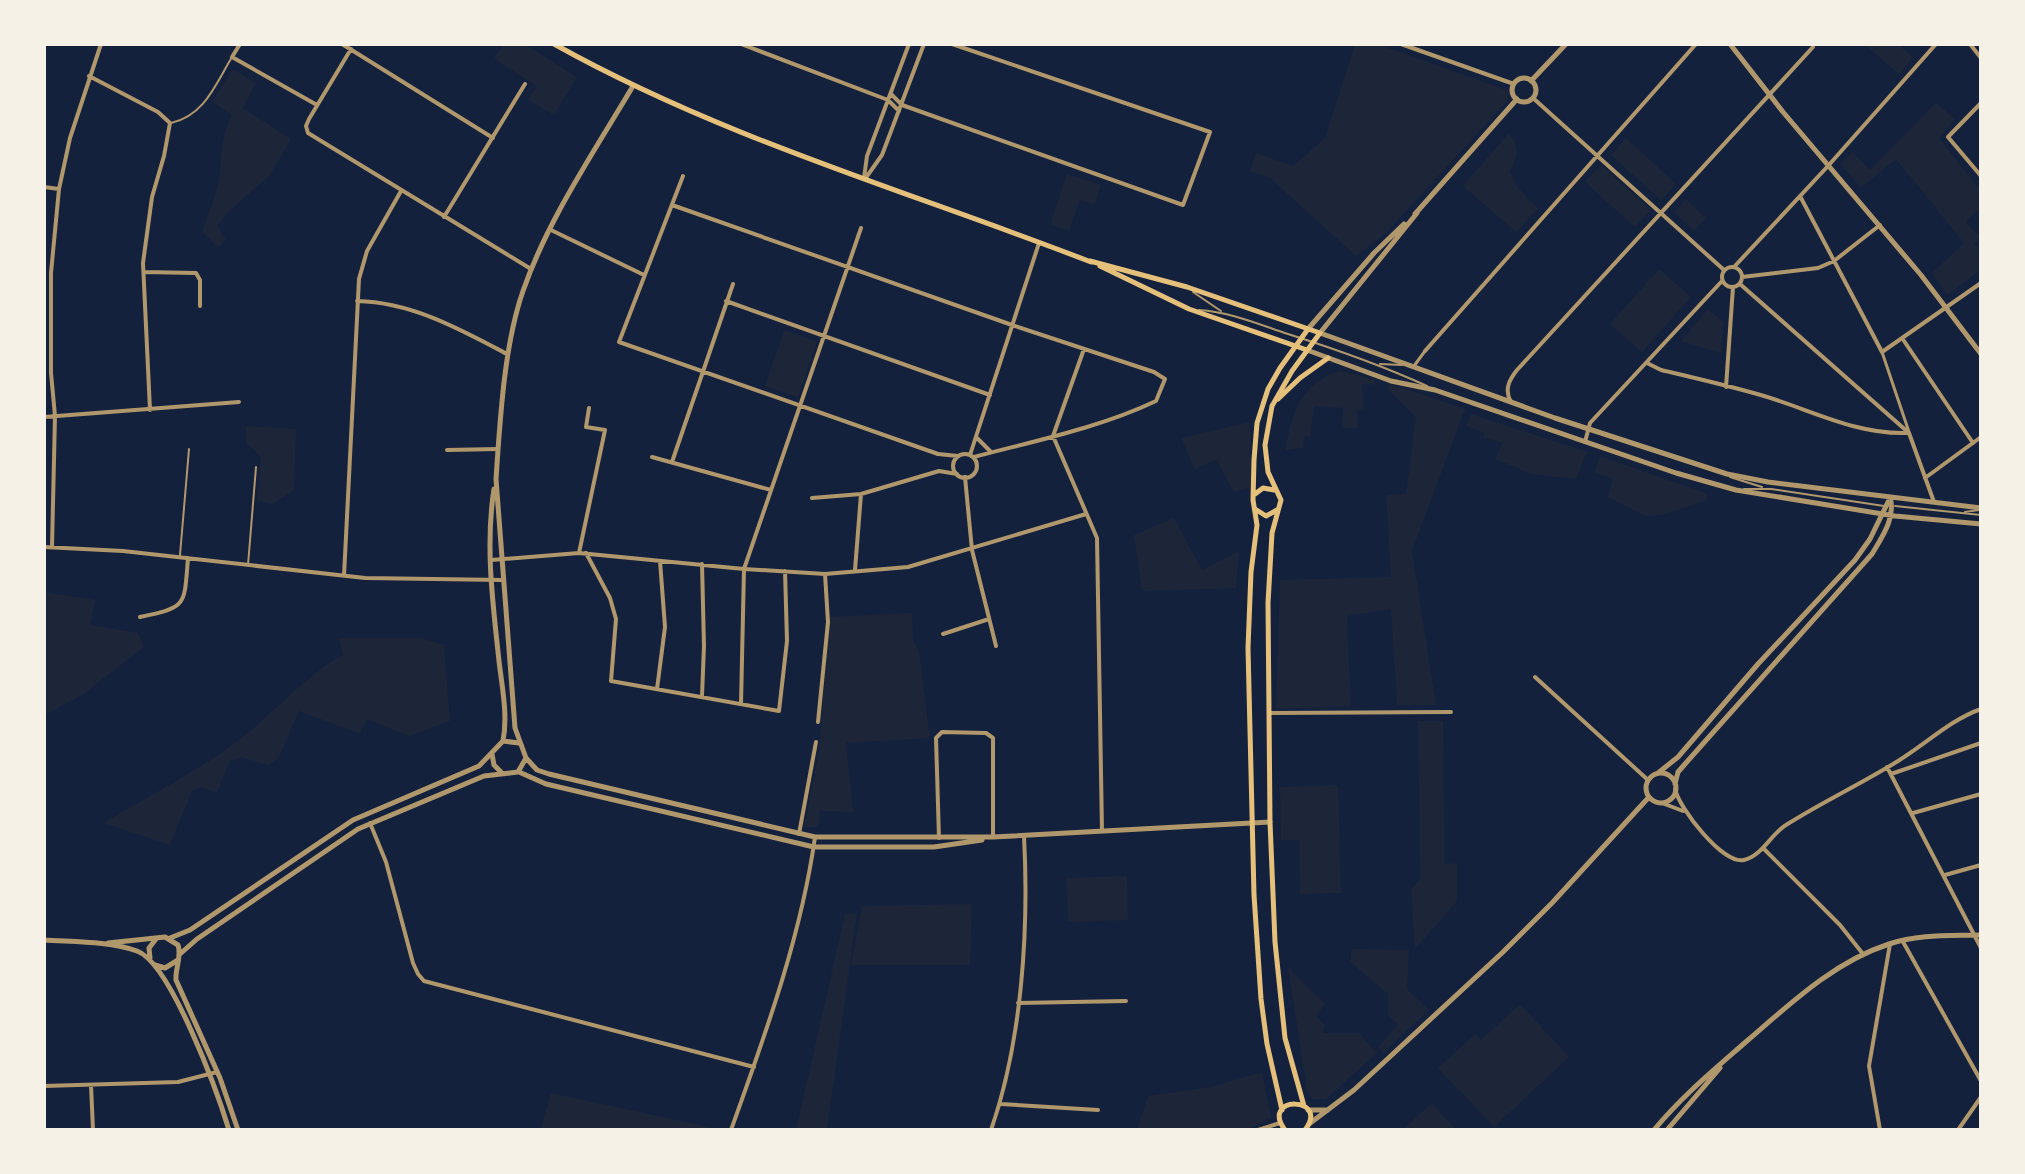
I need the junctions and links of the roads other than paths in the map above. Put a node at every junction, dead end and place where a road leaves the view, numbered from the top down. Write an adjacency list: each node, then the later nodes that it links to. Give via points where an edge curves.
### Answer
1 (101, 44): 19 (street)
2 (240, 44): 17 (street)
3 (342, 44): 16 (street)
4 (554, 44): 23 (main road)
5 (741, 44): 25 (street)
6 (909, 44): 25 (street)
7 (924, 44): 30 (street)
8 (952, 44): 30 (street, via 1210,132 1183,205)
9 (1401, 44): 22 (street)
10 (1566, 44): 20 (street)
11 (1696, 44): 33 (street)
12 (1730, 44): 24 (street)
13 (1936, 44): 34 (street)
14 (1970, 44): 18 (street)
15 (1813, 47): 24 (street)
16 (351, 49): 29 (street); 32 (street)
17 (232, 57): 29 (street); 31 (lane, via 200,109)
18 (1981, 58)
19 (89, 76): 31 (street); 39 (street)
20 (1531, 81): 22 (street, via 1524,78); 26 (street, via 1536,87)
21 (525, 84): 32 (street)
22 (1514, 84): 27 (street)
23 (633, 86): 37 (main road); 48 (street)
24 (1771, 96): 34 (street); 43 (street)
25 (890, 97): 30 (street); 37 (street, via 867,156)
26 (1533, 98): 27 (street); 33 (street)
27 (1517, 99): 44 (street)
28 (1981, 103): 36 (street, via 1948,137)
29 (317, 105): 40 (street, via 306,126 308,133)
30 (900, 108): 37 (street, via 880,160)
31 (170, 123): 56 (street, via 152,197)
32 (493, 138): 45 (street)
33 (1597, 155): 43 (street); 81 (street)
34 (1828, 166): 41 (street); 46 (street)
35 (683, 176): 42 (street)
36 (1981, 176)
37 (864, 181): 49 (main road)
38 (44, 187): 39 (street)
39 (59, 189): 99 (street, via 51,273)
40 (401, 191): 45 (street); 65 (street, via 367,251)
41 (1800, 196): 51 (street); 53 (street)
42 (672, 205): 52 (street); 57 (street)
43 (1662, 212): 55 (street); 94 (street, via 1517,370 1508,385)
44 (1417, 213): 72 (street); 73 (street)
45 (444, 217): 54 (street)
46 (1880, 225): 51 (street); 69 (street)
47 (861, 228): 52 (street)
48 (551, 230): 54 (street); 57 (street)
49 (1039, 243): 50 (main road); 71 (street)
50 (1090, 261): 63 (main road); 68 (main road)
51 (1834, 261): 58 (street, via 1818,268); 82 (street)
52 (847, 267): 71 (street); 74 (street)
53 (1734, 267): 55 (street); 58 (street)
54 (532, 270): 84 (street)
55 (1724, 270): 59 (street)
56 (143, 272): 67 (street, via 196,273); 98 (street)
57 (644, 275): 89 (street, via 619,342)
58 (1742, 277): 62 (street)
59 (1722, 281): 64 (street); 86 (street)
60 (1981, 283): 69 (street)
61 (733, 284): 66 (street)
62 (1740, 284): 64 (street); 102 (street)
63 (1187, 287): 70 (lane); 72 (main road)
64 (1733, 287): 90 (street)
65 (357, 301): 84 (street, via 419,312); 160 (street)
66 (726, 301): 74 (street); 89 (street)
67 (200, 306)
68 (1189, 309): 70 (lane); 78 (main road)
69 (1945, 309): 76 (street); 83 (street)
70 (1222, 312): 75 (lane)
71 (1012, 325): 79 (street); 92 (street)
72 (1308, 329): 73 (main road); 75 (main road)
73 (1320, 333): 77 (main road); 88 (street)
74 (824, 335): 92 (street); 95 (street)
75 (1301, 338): 77 (lane); 78 (main road)
76 (1902, 338): 82 (street); 107 (street)
77 (1313, 342): 80 (main road); 87 (lane)
78 (1295, 346): 80 (main road); 127 (main road, via 1268,389 1257,423)
79 (1084, 349): 103 (street); 103 (street, via 1165,379 1156,401)
80 (1307, 350): 85 (street); 96 (main road)
81 (1425, 351): 88 (street)
82 (1882, 352): 102 (street)
83 (1981, 354)
84 (509, 356): 109 (street)
85 (1328, 358): 91 (street, via 1400,384); 96 (main road)
86 (1647, 363): 90 (street); 101 (street)
87 (1379, 364): 88 (lane); 91 (lane)
88 (1414, 366): 94 (street)
89 (702, 372): 95 (street); 115 (street)
90 (1726, 387): 102 (street, via 1858,428)
91 (1435, 390): 106 (street)
92 (990, 395): 104 (street)
93 (239, 402): 98 (street)
94 (1511, 402): 101 (street)
95 (800, 405): 112 (street, via 938,454); 123 (street)
96 (1272, 406): 124 (main road, via 1265,458)
97 (589, 408): 147 (street, via 586,427 605,430)
98 (150, 410): 99 (street)
99 (55, 416): 100 (street); 145 (street)
100 (44, 417)
101 (1587, 428): 106 (street); 117 (street)
102 (1909, 433): 120 (street)
103 (1053, 436): 111 (street); 137 (street)
104 (976, 437): 111 (street); 113 (street)
105 (1981, 437): 107 (street)
106 (1585, 442): 125 (street)
107 (1973, 443): 120 (street)
108 (189, 449): 149 (lane)
109 (498, 449): 110 (street); 121 (street)
110 (447, 450)
111 (992, 452): 113 (street)
112 (958, 456): 113 (street); 118 (street)
113 (972, 456): 119 (street, via 976,472)
114 (652, 457): 115 (street)
115 (672, 462): 123 (street)
116 (256, 467): 155 (lane)
117 (1715, 471): 122 (lane); 128 (street)
118 (957, 474): 119 (street); 126 (street, via 939,471)
119 (965, 477): 146 (street)
120 (1925, 478): 130 (street)
121 (496, 479): 151 (street); 152 (street)
122 (1771, 489): 125 (lane); 131 (lane)
123 (771, 490): 156 (street)
124 (1275, 490): 127 (main road, via 1263,488); 135 (main road, via 1281,500)
125 (1736, 490): 138 (street)
126 (861, 494): 129 (street); 157 (street)
127 (1254, 496): 134 (main road)
128 (1890, 497): 130 (street); 131 (street); 132 (street)
129 (812, 498)
130 (1934, 502): 133 (street)
131 (1884, 506): 132 (lane); 138 (street)
132 (1892, 506): 136 (lane); 139 (street)
133 (1981, 508): 136 (lane)
134 (1255, 509): 135 (main road, via 1266,516); 196 (main road, via 1248,648)
135 (1278, 510): 173 (main road, via 1269,564)
136 (1960, 513): 140 (lane)
137 (1086, 514): 146 (street); 197 (street, via 1097,538)
138 (1881, 514): 139 (street); 185 (street, via 1855,560)
139 (1891, 515): 141 (street); 143 (street)
140 (1981, 515)
141 (1901, 517): 142 (street); 143 (street)
142 (1981, 524)
143 (1882, 537): 188 (street, via 1862,567 1678,772)
144 (44, 547): 145 (street)
145 (52, 547): 149 (street)
146 (972, 550): 157 (street, via 908,567); 164 (street)
147 (579, 553): 148 (street); 152 (street)
148 (586, 553): 153 (street); 168 (street, via 616,619 611,681)
149 (180, 556): 150 (street)
150 (188, 557): 155 (street); 163 (street, via 185,593 175,609)
151 (491, 560): 152 (street); 162 (street)
152 (501, 560): 161 (street)
153 (659, 560): 154 (street); 168 (street, via 665,627)
154 (702, 564): 156 (street); 169 (street)
155 (248, 565): 160 (street)
156 (744, 569): 158 (street); 170 (street)
157 (855, 570): 159 (street)
158 (785, 571): 159 (street); 170 (street, via 787,641 779,711)
159 (825, 574): 175 (street, via 828,622)
160 (344, 576): 162 (street)
161 (502, 580): 162 (street); 178 (street)
162 (492, 581): 176 (street)
163 (140, 617)
164 (989, 619): 165 (street); 166 (street)
165 (943, 634)
166 (996, 646)
167 (1535, 677): 187 (street)
168 (657, 689): 169 (street)
169 (702, 696): 170 (street)
170 (741, 704)
171 (1979, 710): 174 (street); 182 (street)
172 (1451, 712): 173 (street)
173 (1269, 713): 194 (main road)
174 (1981, 718)
175 (818, 722)
176 (503, 741): 178 (street); 180 (street)
177 (816, 742): 198 (street)
178 (519, 743): 181 (street)
179 (1981, 743): 186 (street)
180 (492, 754): 184 (street); 209 (street, via 479,766 353,820 190,930)
181 (526, 758): 183 (street); 198 (street, via 549,774)
182 (1887, 767): 186 (street); 204 (street, via 1783,827)
183 (518, 772): 184 (street); 203 (street, via 546,784)
184 (502, 773): 195 (street)
185 (1658, 773): 187 (street); 188 (street, via 1668,775)
186 (1891, 774): 193 (street)
187 (1648, 780): 190 (street)
188 (1675, 786): 191 (street, via 1671,798); 192 (street)
189 (1981, 794): 193 (street)
190 (1649, 797): 191 (street); 230 (street, via 1530,926)
191 (1662, 803): 192 (street)
192 (1685, 812): 204 (street, via 1734,860 1745,860)
193 (1913, 813): 206 (street)
194 (1270, 822): 196 (street); 229 (main road, via 1280,1007)
195 (370, 823): 216 (street, via 197,939); 221 (street, via 413,963 424,981)
196 (1253, 824): 197 (street); 232 (main road, via 1261,999)
197 (1102, 831): 199 (street)
198 (799, 834): 200 (street)
199 (1024, 836): 201 (street); 219 (street)
200 (815, 837): 202 (street); 203 (street)
201 (993, 837): 202 (street); 202 (street, via 993,738 986,733 942,732 936,738); 203 (street, via 934,847)
202 (939, 838)
203 (814, 847): 221 (street, via 772,1017)
204 (1763, 847): 215 (street)
205 (1981, 865): 206 (street)
206 (1945, 875): 207 (street)
207 (1978, 935): 211 (street); 214 (street)
208 (161, 937): 209 (street); 212 (street); 217 (street, via 149,948)
209 (170, 938): 216 (street, via 178,945)
210 (44, 940): 212 (street)
211 (1902, 940): 213 (street); 224 (street)
212 (95, 944): 217 (street, via 136,951)
213 (1890, 944): 215 (street); 244 (street, via 1869,1066)
214 (1981, 948)
215 (1863, 954): 220 (street, via 1802,994)
216 (179, 957): 217 (street, via 170,967); 222 (street, via 179,989)
217 (153, 963): 223 (street)
218 (1126, 1001): 219 (street)
219 (1018, 1003): 228 (street)
220 (1752, 1036): 242 (street); 243 (street)
221 (754, 1067): 238 (street)
222 (217, 1072): 223 (street); 237 (street)
223 (210, 1075): 225 (street, via 178,1082); 236 (street)
224 (1981, 1081)
225 (91, 1085): 226 (street); 235 (street)
226 (44, 1086)
227 (1981, 1097): 245 (street)
228 (1000, 1104): 231 (street); 239 (street)
229 (1306, 1108): 230 (street); 232 (main road, via 1290,1104); 234 (main road)
230 (1333, 1108): 234 (street)
231 (1098, 1110)
232 (1282, 1110): 233 (main road)
233 (1280, 1123): 240 (street); 241 (main road)
234 (1307, 1128)
235 (93, 1130)
236 (229, 1130)
237 (238, 1130)
238 (731, 1130)
239 (991, 1130)
240 (1258, 1130)
241 (1285, 1130)
242 (1654, 1130)
243 (1667, 1130)
244 (1880, 1130)
245 (1958, 1130)

